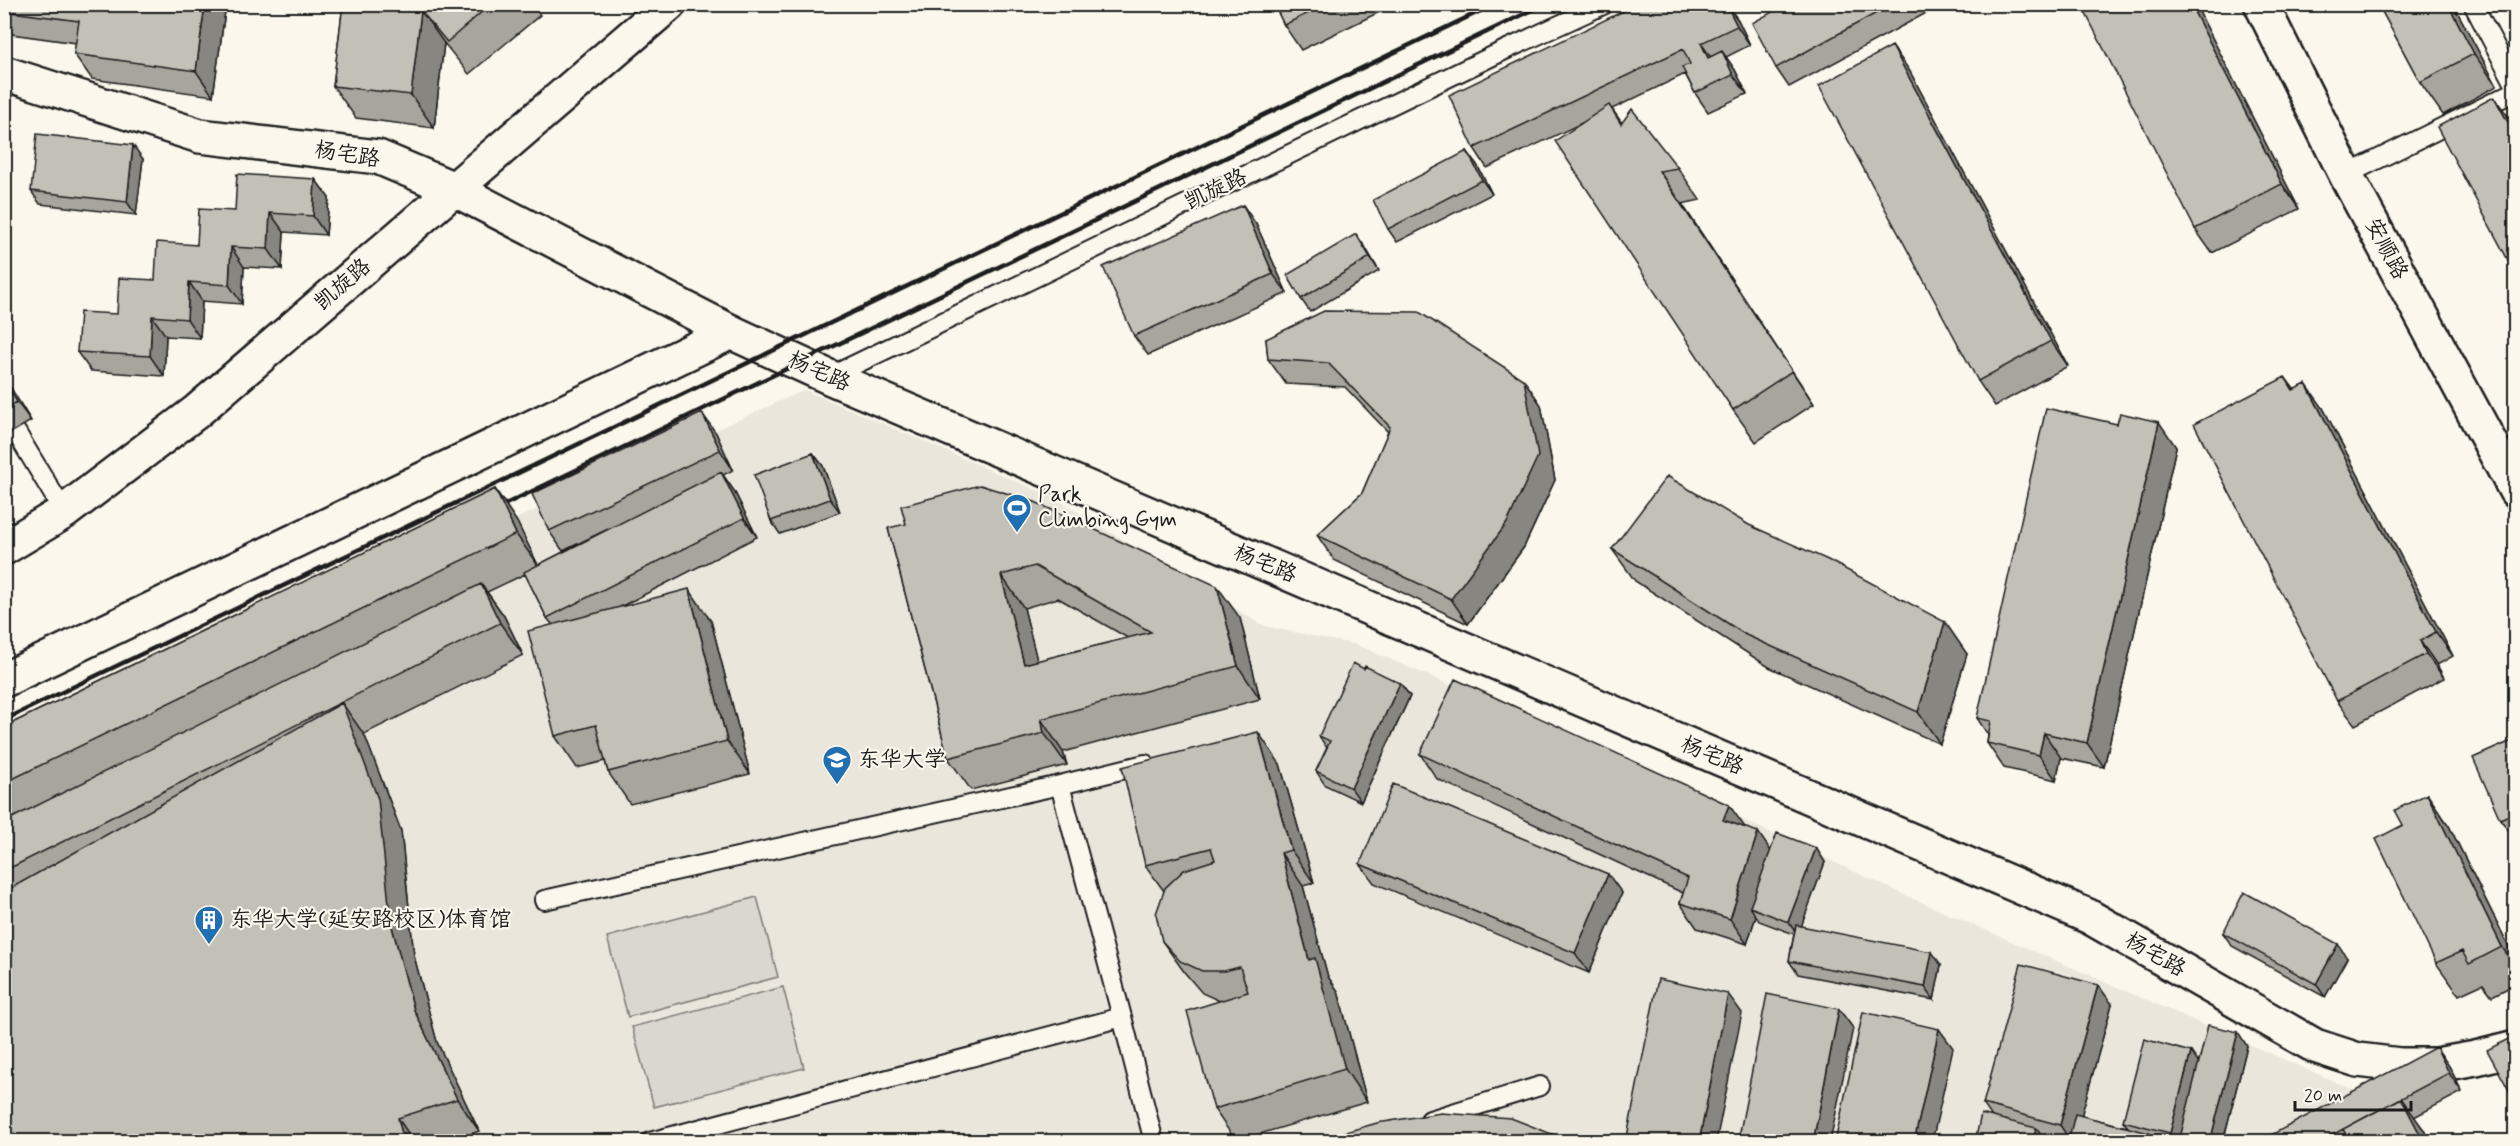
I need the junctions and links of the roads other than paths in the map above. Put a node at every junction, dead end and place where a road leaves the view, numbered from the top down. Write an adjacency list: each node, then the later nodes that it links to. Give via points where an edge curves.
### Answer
1 (669, 4): 9 (street, 凯旋路)
2 (1605, 4): 11 (lane, 凯旋路)
3 (2261, 4): 8 (street, 安顺路)
4 (2473, 4): 6 (lane)
5 (4, 73): 9 (street, 杨宅路, via 200,136 378,157)
6 (2516, 86)
7 (2516, 91): 8 (lane)
8 (2346, 175): 13 (street, 安顺路)
9 (454, 189): 10 (street, 杨宅路); 14 (street, 凯旋路, via 196,412)
10 (731, 332): 11 (street, 杨宅路); 16 (street)
11 (829, 377): 21 (street, 杨宅路, via 2088,916 2315,1046 2358,1060 2400,1065 2436,1065)
12 (4, 412): 14 (lane)
13 (2516, 491)
14 (64, 512): 15 (street, 凯旋路)
15 (4, 548)
16 (4, 680)
17 (1162, 760): 18 (lane)
18 (1060, 785): 19 (lane); 20 (lane)
19 (544, 900)
20 (1122, 1017): 24 (lane); 25 (lane)
21 (2516, 1048)
22 (1540, 1086): 23 (lane)
23 (1418, 1124)
24 (651, 1142)
25 (1154, 1142)

